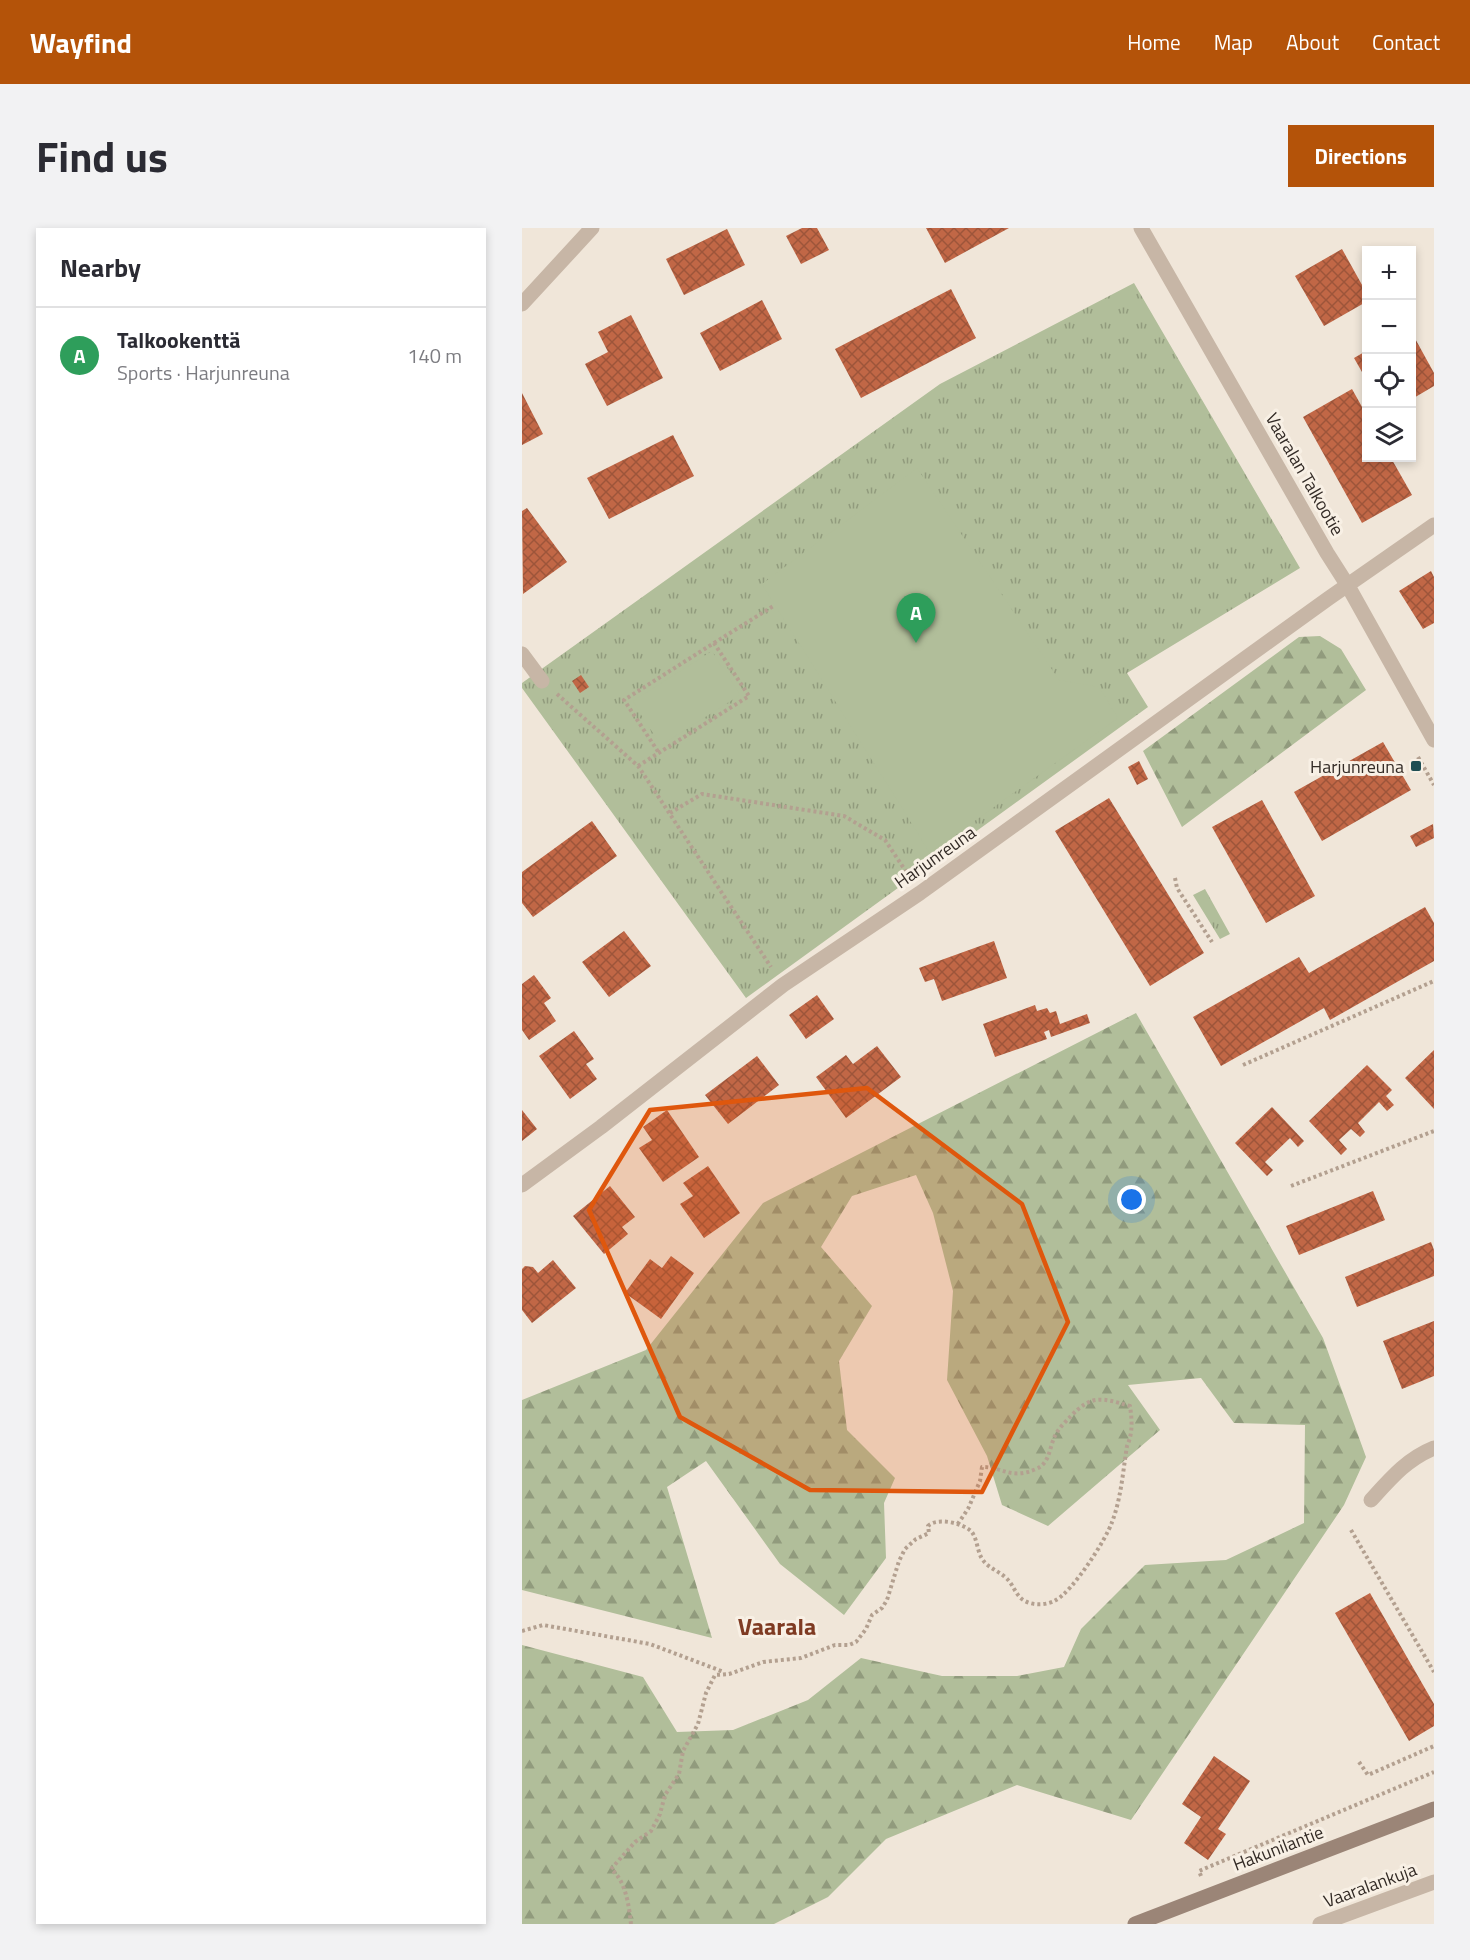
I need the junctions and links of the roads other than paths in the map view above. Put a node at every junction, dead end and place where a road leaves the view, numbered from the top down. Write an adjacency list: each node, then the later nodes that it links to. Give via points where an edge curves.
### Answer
1 (592, 228): 3 (street)
2 (1142, 228): 5 (street, Vaaralan Talkootie)
3 (522, 304)
4 (1434, 525): 5 (street, Harjunreuna)
5 (1348, 586): 8 (street, Vaaralan Talkootie); 9 (street, Harjunreuna, via 920,893 783,985)
6 (522, 654): 7 (street)
7 (542, 681)
8 (1434, 740)
9 (522, 1185)
10 (1434, 1448): 11 (street, via 1401,1467)
11 (1371, 1500)
12 (1434, 1809): 14 (main road, Hakunilantie)
13 (1434, 1882): 15 (street, Vaaralankuja)
14 (1135, 1924)
15 (1320, 1924)

